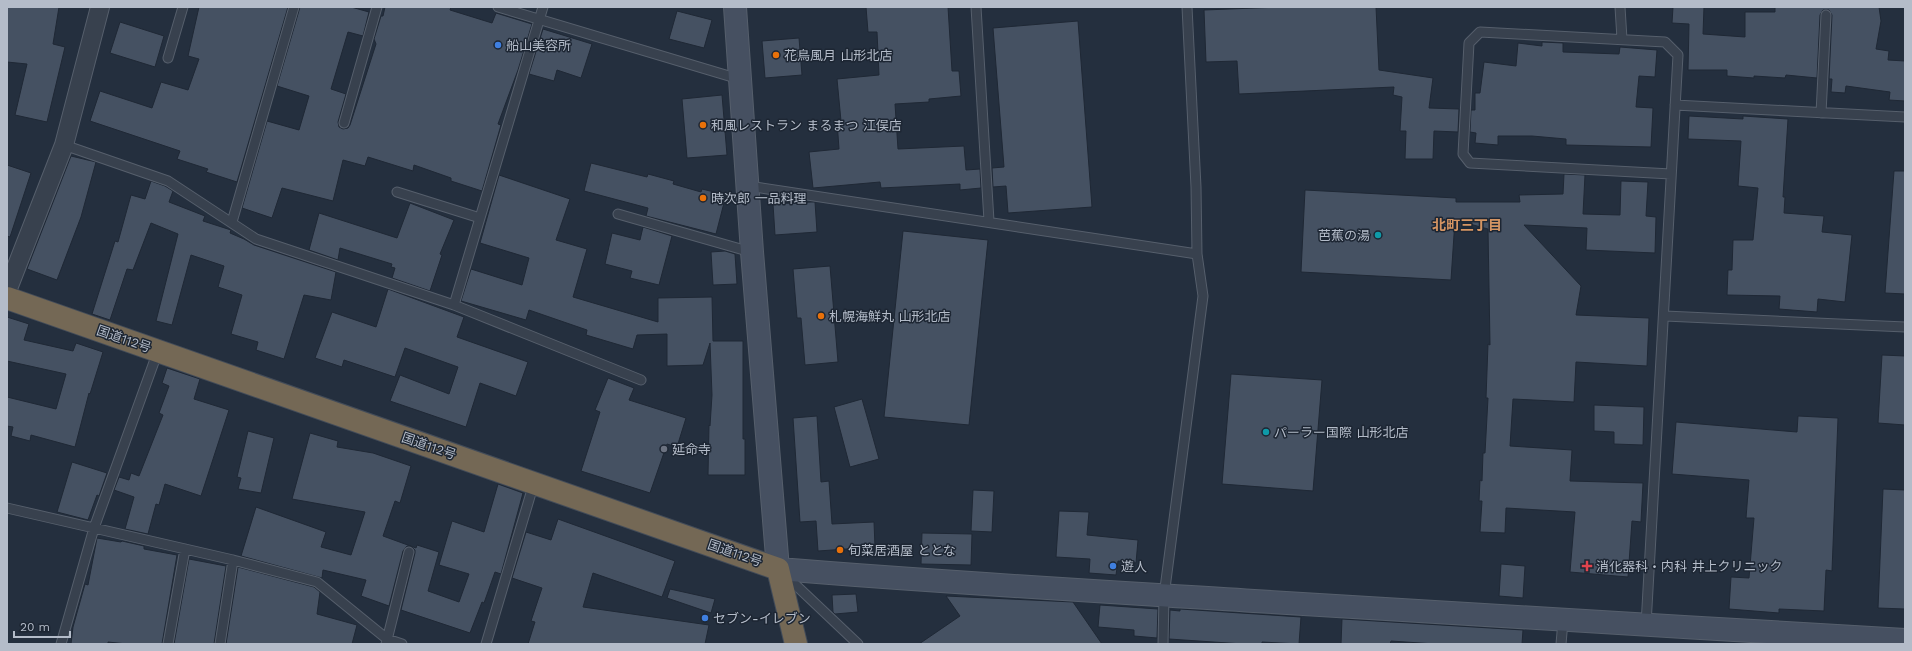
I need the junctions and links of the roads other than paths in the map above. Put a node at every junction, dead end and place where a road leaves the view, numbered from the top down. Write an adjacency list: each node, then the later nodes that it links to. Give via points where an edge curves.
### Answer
1 (100, 7): 20 (street)
2 (183, 7): 14 (lane)
3 (294, 7): 27 (lane)
4 (377, 7): 19 (lane)
5 (498, 7): 12 (lane)
6 (543, 7): 12 (lane)
7 (735, 7): 15 (street)
8 (976, 7): 26 (lane)
9 (1187, 7): 29 (lane)
10 (1620, 7): 13 (lane)
11 (1826, 15): 17 (lane)
12 (539, 19): 15 (lane); 25 (lane)
13 (1622, 39): 16 (lane, via 1665,42 1678,55); 21 (lane, via 1480,32 1469,44 1463,154 1470,163)
14 (168, 58)
15 (739, 79): 22 (street)
16 (1675, 105): 17 (lane); 21 (lane)
17 (1821, 113): 18 (lane)
18 (1905, 117)
19 (344, 123)
20 (64, 145): 27 (lane, via 168,181); 30 (street)
21 (1671, 174): 33 (lane)
22 (748, 186): 26 (lane); 28 (street)
23 (398, 192): 25 (lane)
24 (618, 214): 28 (lane)
25 (480, 218): 32 (lane)
26 (989, 221): 29 (lane)
27 (232, 222): 32 (lane, via 256,239)
28 (752, 252): 43 (street)
29 (1197, 254): 44 (lane, via 1203,296)
30 (7, 291)
31 (7, 298): 35 (highway, 国道112号)
32 (454, 305): 36 (lane)
33 (1665, 316): 34 (lane); 46 (lane)
34 (1905, 327)
35 (158, 351): 37 (highway, 国道112号); 39 (lane)
36 (641, 380)
37 (534, 483): 43 (highway, 国道112号); 53 (lane)
38 (7, 508): 39 (lane)
39 (94, 528): 40 (lane); 49 (lane)
40 (185, 549): 42 (lane); 50 (lane)
41 (409, 552): 48 (lane)
42 (233, 560): 48 (lane, via 317,582); 51 (lane)
43 (778, 569): 44 (street); 54 (highway, 国道112号); 55 (lane)
44 (1164, 596): 45 (street); 56 (lane)
45 (1563, 621): 46 (street); 57 (lane)
46 (1646, 625): 47 (street)
47 (1905, 640)
48 (386, 641): 52 (lane)
49 (61, 644)
50 (168, 644)
51 (220, 644)
52 (402, 644)
53 (486, 644)
54 (796, 644)
55 (858, 644)
56 (1163, 644)
57 (1561, 644)

